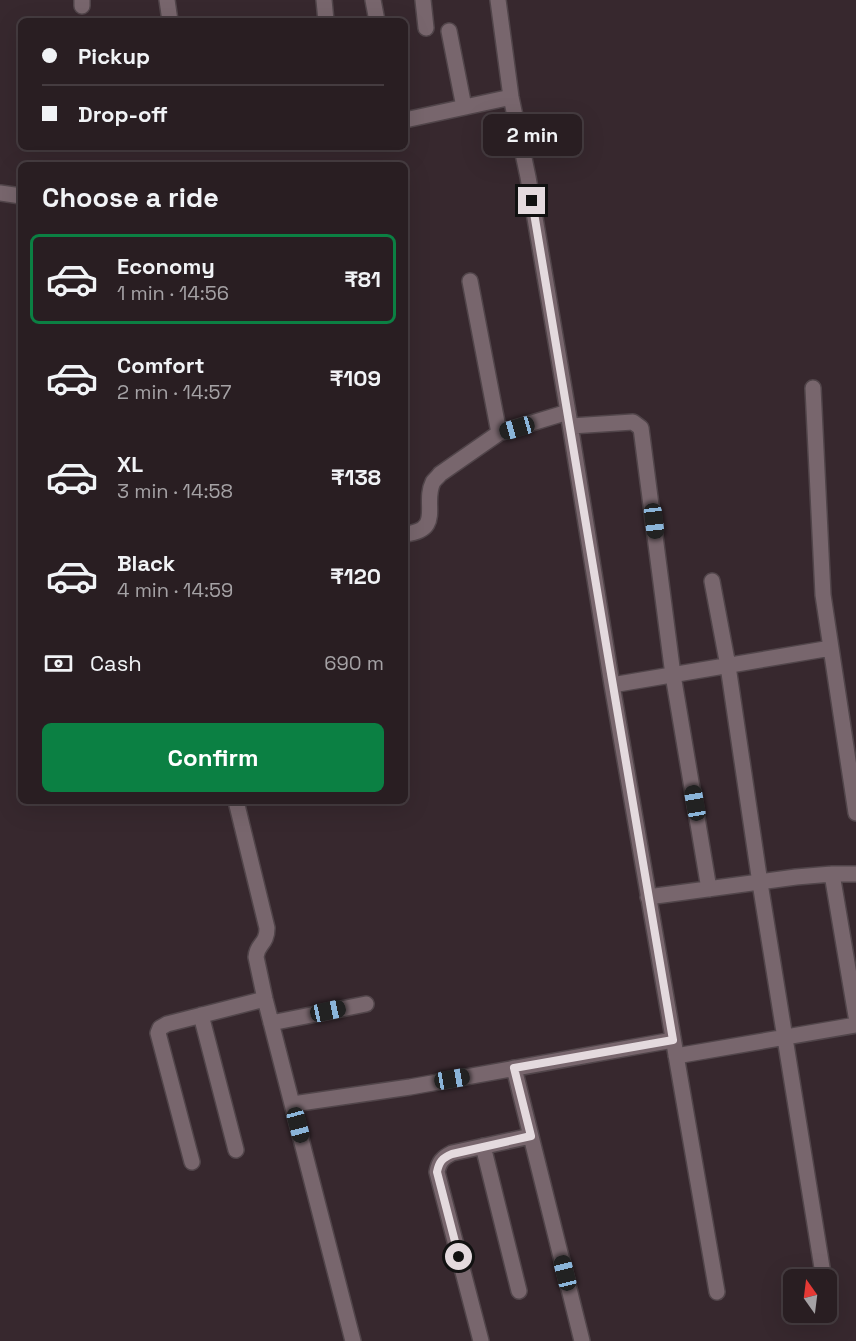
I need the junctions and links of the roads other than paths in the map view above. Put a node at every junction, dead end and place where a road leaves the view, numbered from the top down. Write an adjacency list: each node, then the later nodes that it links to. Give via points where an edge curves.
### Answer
1 (167, 0): 6 (street)
2 (324, 0): 7 (street)
3 (373, 0): 8 (street)
4 (423, 0): 9 (street)
5 (498, 0): 11 (street)
6 (170, 18)
7 (326, 18)
8 (376, 18)
9 (426, 28)
10 (449, 31): 12 (street)
11 (511, 97): 12 (street); 18 (street)
12 (464, 107): 13 (street)
13 (408, 119)
14 (0, 193): 15 (street)
15 (18, 196)
16 (470, 281): 19 (street)
17 (813, 388): 22 (street, via 822,582)
18 (569, 419): 19 (street); 24 (street, via 633,422 641,428); 25 (street)
19 (499, 433): 20 (street, via 440,474 431,489 426,526)
20 (408, 533)
21 (712, 580): 23 (street)
22 (831, 648): 23 (street); 27 (street)
23 (728, 666): 24 (street); 30 (street)
24 (673, 675): 25 (street); 31 (street)
25 (612, 685): 32 (street)
26 (237, 804): 33 (street, via 267,928 267,937 256,951)
27 (856, 813)
28 (832, 874): 29 (street); 30 (street); 36 (street)
29 (856, 874)
30 (760, 883): 31 (street); 39 (street)
31 (709, 889): 32 (street)
32 (648, 897): 40 (street)
33 (265, 999): 35 (street); 37 (street)
34 (366, 1004): 37 (street)
35 (201, 1016): 46 (street); 47 (street, via 167,1024 158,1033)
36 (856, 1016)
37 (271, 1023): 43 (street)
38 (856, 1025): 39 (street)
39 (786, 1037): 41 (street); 48 (street)
40 (673, 1040): 41 (street); 42 (street)
41 (676, 1056): 50 (street)
42 (514, 1068): 43 (street); 44 (street)
43 (293, 1104): 51 (street)
44 (531, 1136): 45 (street); 53 (street)
45 (483, 1146): 49 (street); 52 (street, via 444,1158 437,1172)
46 (236, 1150)
47 (192, 1162)
48 (822, 1269)
49 (519, 1291)
50 (717, 1292)
51 (354, 1341)
52 (481, 1341)
53 (582, 1341)

